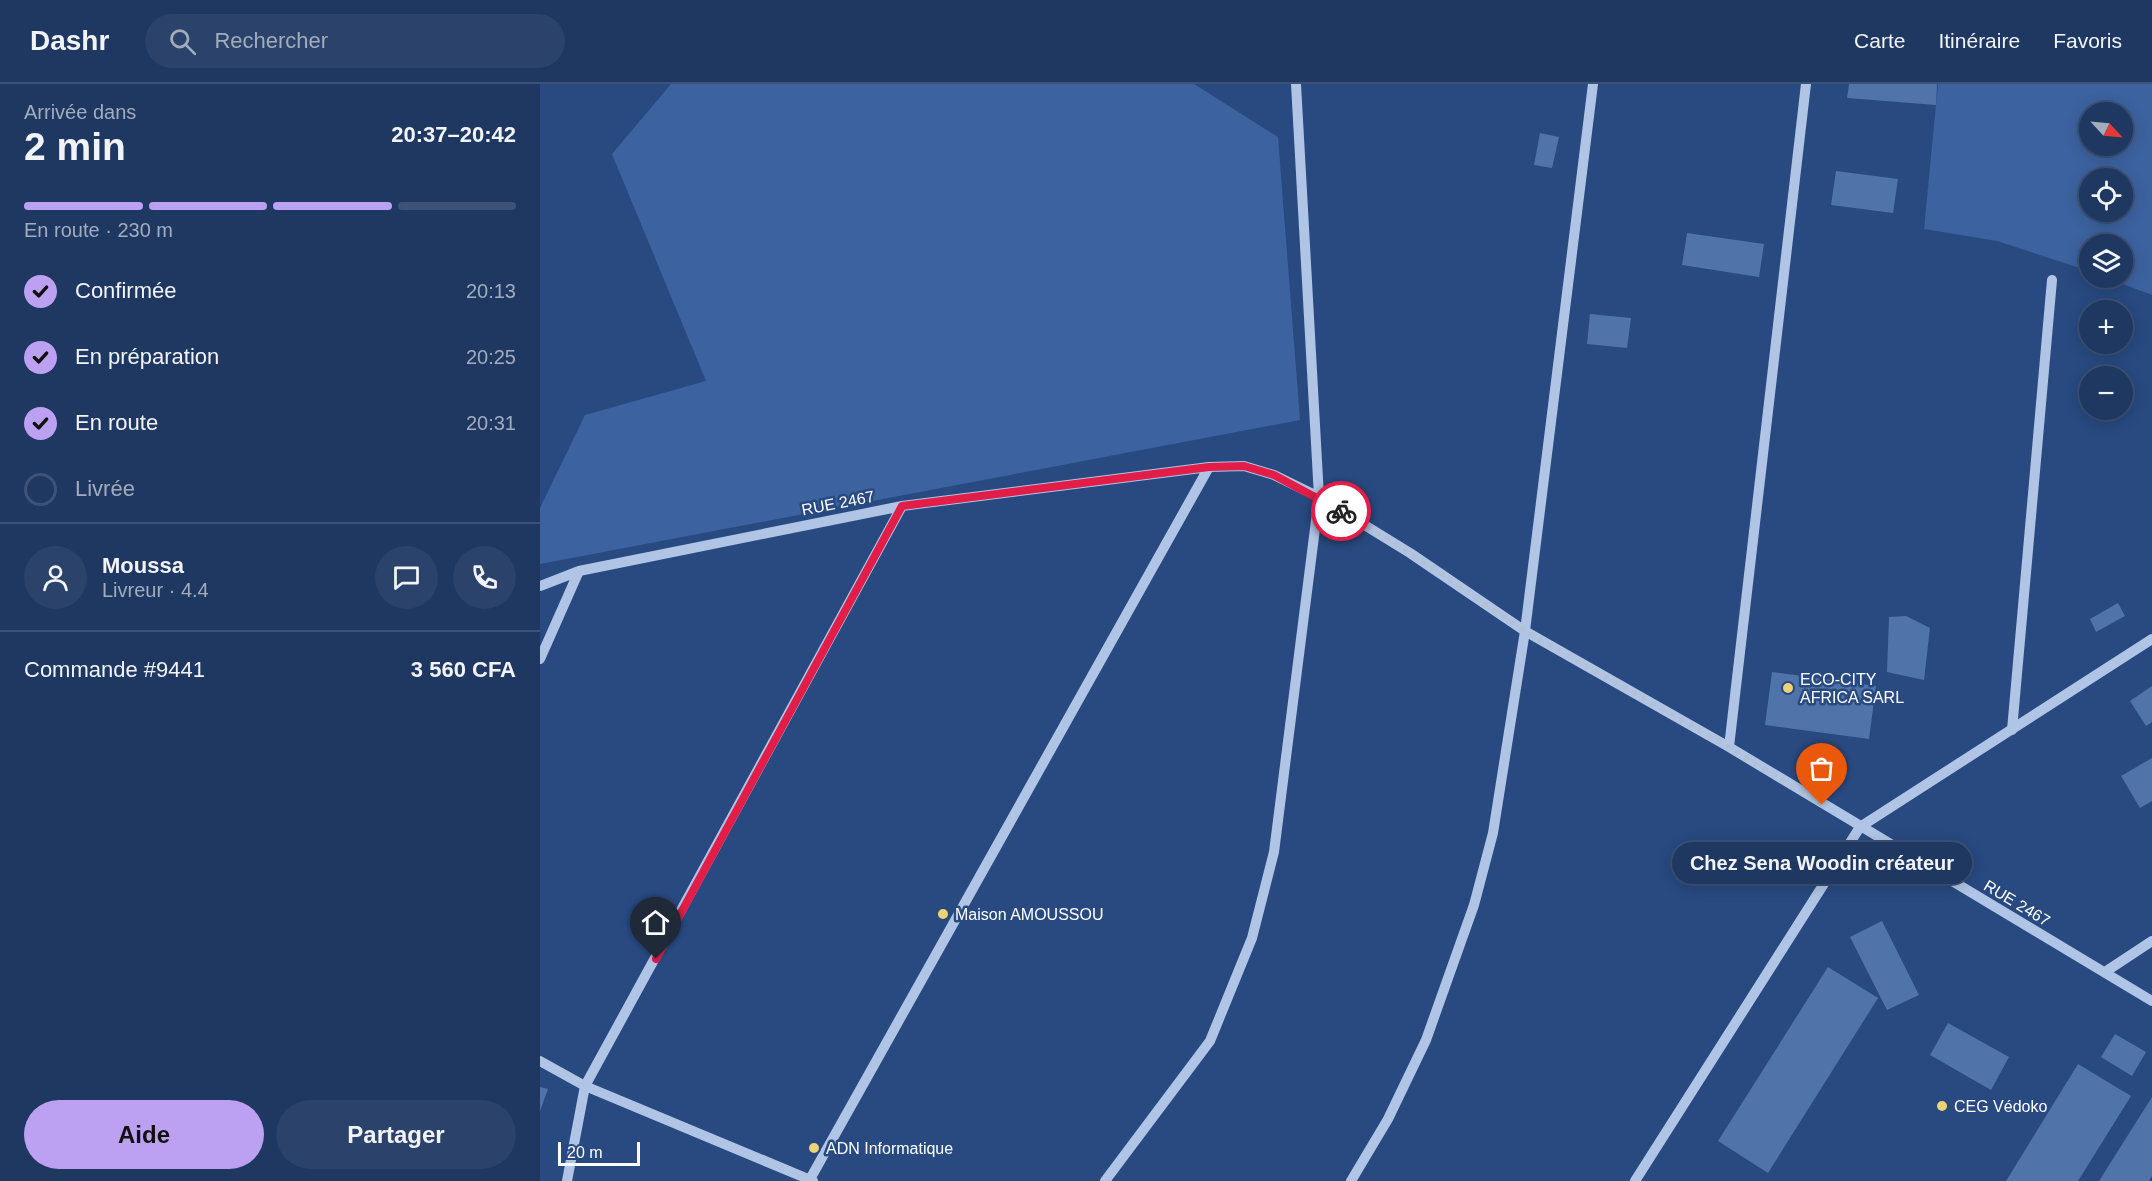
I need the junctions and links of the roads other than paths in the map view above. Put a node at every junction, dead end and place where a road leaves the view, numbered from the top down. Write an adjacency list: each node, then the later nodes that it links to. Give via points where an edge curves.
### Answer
1 (1296, 84): 6 (street)
2 (1593, 84): 10 (street)
3 (1806, 84): 14 (street)
4 (2052, 280): 13 (street)
5 (1209, 467): 6 (street, RUE 2467, via 1244,466 1274,475); 7 (street, RUE 2467); 21 (street)
6 (1319, 497): 10 (street, RUE 2467); 23 (street, via 1274,852 1252,938 1210,1041)
7 (902, 506): 8 (street, RUE 2467); 20 (street)
8 (579, 571): 9 (street, RUE 2467); 12 (street)
9 (540, 586)
10 (1525, 631): 14 (street, RUE 2467); 24 (street, via 1493,833 1474,906 1426,1040 1388,1119)
11 (2152, 639): 13 (street)
12 (540, 659)
13 (2012, 730): 15 (street)
14 (1729, 747): 15 (street, RUE 2467)
15 (1860, 828): 17 (street, RUE 2467); 25 (street)
16 (2152, 941): 17 (street)
17 (2105, 972): 18 (street, RUE 2467)
18 (2152, 1001)
19 (540, 1061): 20 (street)
20 (585, 1086): 21 (street); 22 (street)
21 (811, 1180)
22 (567, 1181)
23 (1105, 1181)
24 (1351, 1181)
25 (1635, 1181)

